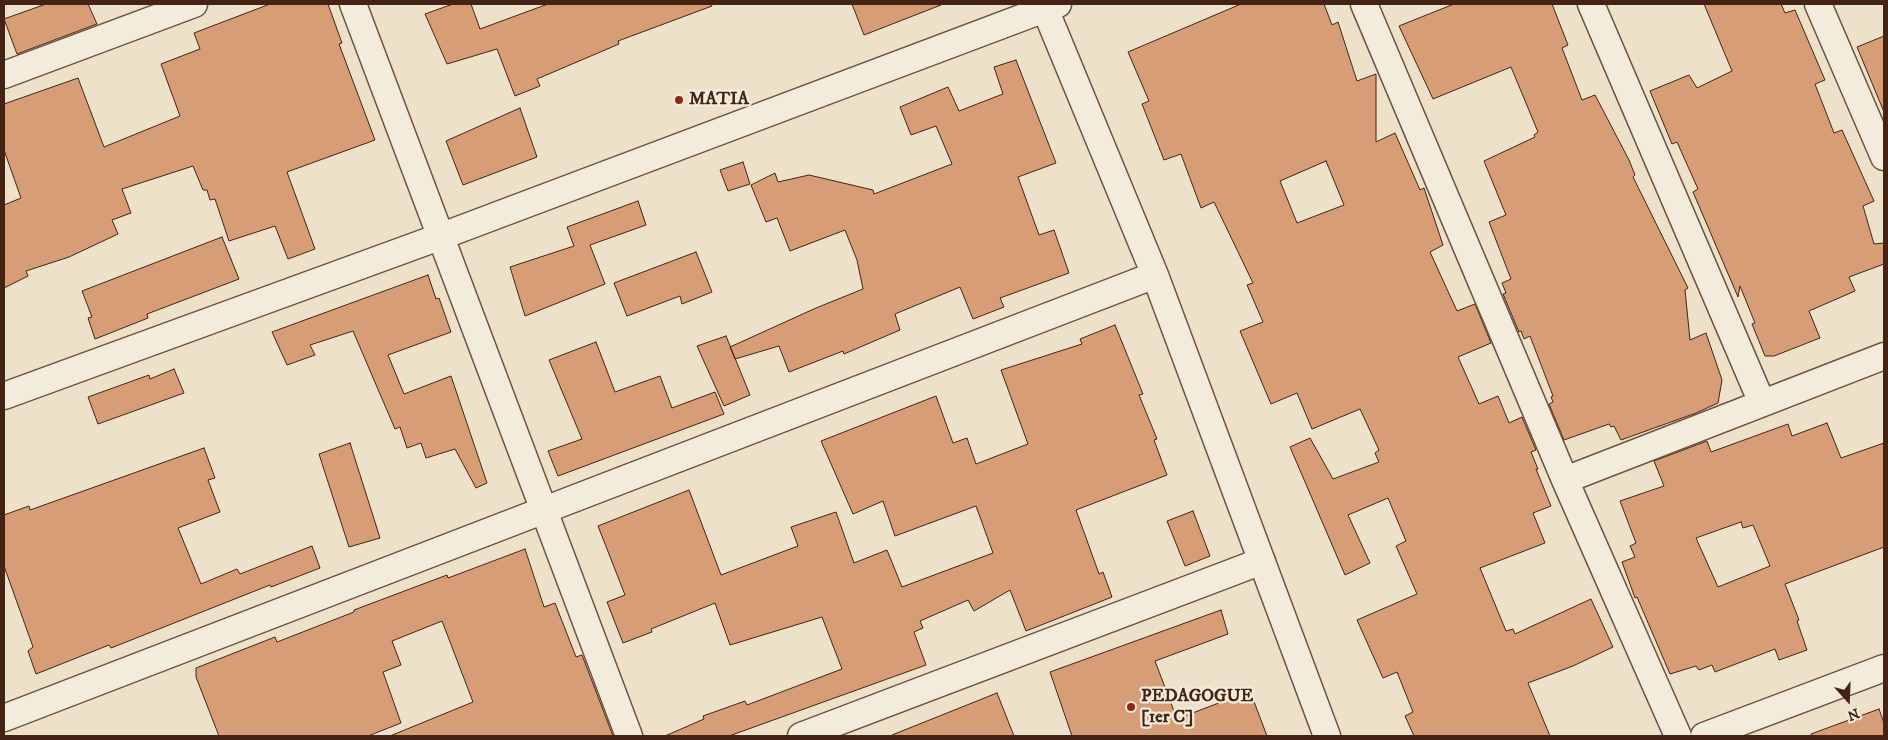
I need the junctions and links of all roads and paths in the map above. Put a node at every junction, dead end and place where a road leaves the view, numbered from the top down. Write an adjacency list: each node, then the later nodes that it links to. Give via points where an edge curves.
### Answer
1 (194, 4): 7 (street)
2 (353, 4): 9 (street)
3 (1364, 4): 14 (street)
4 (1591, 4): 13 (street)
5 (1818, 4): 8 (street)
6 (1049, 5): 9 (street); 10 (street)
7 (4, 75)
8 (1884, 157)
9 (442, 236): 12 (street); 15 (street)
10 (1155, 275): 15 (street); 16 (street)
11 (1884, 356): 13 (street)
12 (4, 396)
13 (1762, 403): 14 (street)
14 (1565, 480): 22 (street)
15 (544, 510): 18 (street); 19 (street)
16 (1262, 561): 20 (street); 21 (street)
17 (1884, 668): 23 (street)
18 (4, 718)
19 (629, 736)
20 (801, 736)
21 (1327, 736)
22 (1678, 736)
23 (1704, 736)

